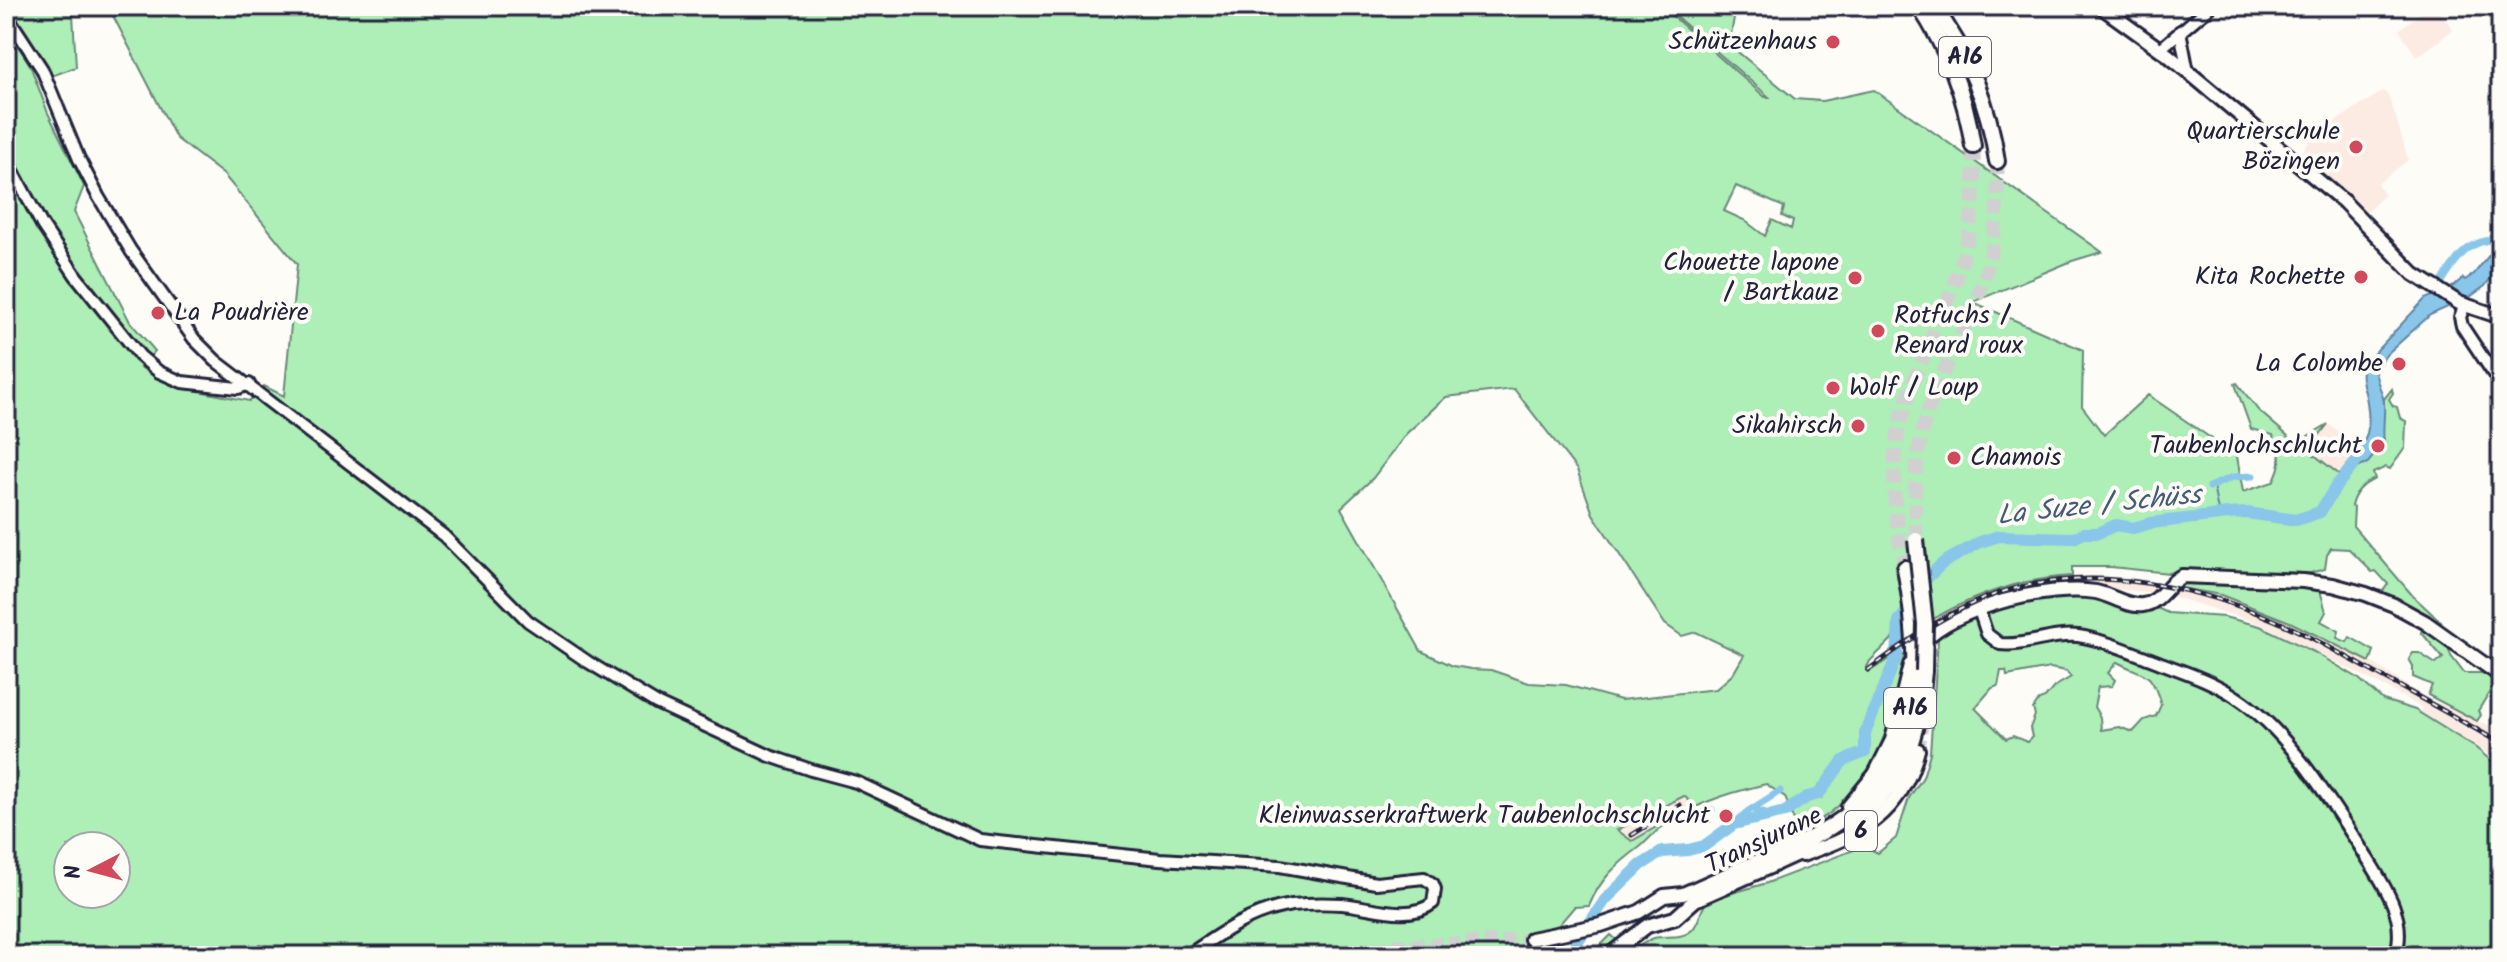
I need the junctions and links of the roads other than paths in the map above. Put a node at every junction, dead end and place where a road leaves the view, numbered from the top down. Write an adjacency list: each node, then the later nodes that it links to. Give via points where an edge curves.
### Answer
1 (1919, 6): 9 (highway, A16, via 1964,98)
2 (1933, 6): 11 (highway, A16, via 1962,50 1988,112)
3 (2100, 6): 7 (main road)
4 (2211, 6): 6 (street)
5 (6, 14): 14 (street, via 42,69 79,159 131,251 194,339)
6 (2180, 31): 7 (street); 8 (street)
7 (2160, 49): 8 (main road)
8 (2188, 72): 12 (main road, via 2344,202 2406,266)
9 (1973, 146)
10 (6, 158): 14 (street, via 76,276 140,356 182,382 238,388)
11 (1997, 161)
12 (2462, 304): 13 (main road); 15 (street, via 2462,326)
13 (2501, 317)
14 (249, 384): 28 (street, via 444,536 548,635 656,703 770,756 856,782 980,840 1280,866 1366,882 1419,878 1429,880 1435,889 1433,903 1417,911 1325,903 1278,908 1237,922)
15 (2501, 385)
16 (1916, 539): 22 (highway, Transjurane / A16, bridge, via 1924,671 1905,761 1866,813 1834,835)
17 (1905, 569): 21 (highway, Transjurane / A16, via 1914,665 1899,748 1856,809)
18 (1979, 610): 19 (main road, 6, via 2067,589 2145,605 2185,576 2303,581 2394,605); 21 (main road, 6, via 1951,622 1918,649 1892,740 1875,774 1845,810); 30 (street, via 1987,634 2000,644 2086,637 2212,683 2259,714 2313,778 2393,903 2399,938)
19 (2501, 676)
20 (1918, 750): 22 (main road, 6, via 1903,790 1875,822 1841,841)
21 (1796, 845): 23 (main road, Transjurane / 6)
22 (1766, 867): 25 (main road, Transjurane / 6)
23 (1673, 896): 24 (main road, 6); 25 (main road)
24 (1658, 901): 26 (main road, via 1657,913); 27 (main road, 6, via 1586,929)
25 (1680, 912): 26 (main road, 6)
26 (1667, 920): 29 (main road, 6, via 1647,926)
27 (1531, 939)
28 (1187, 956)
29 (1608, 956)
30 (2395, 956)

